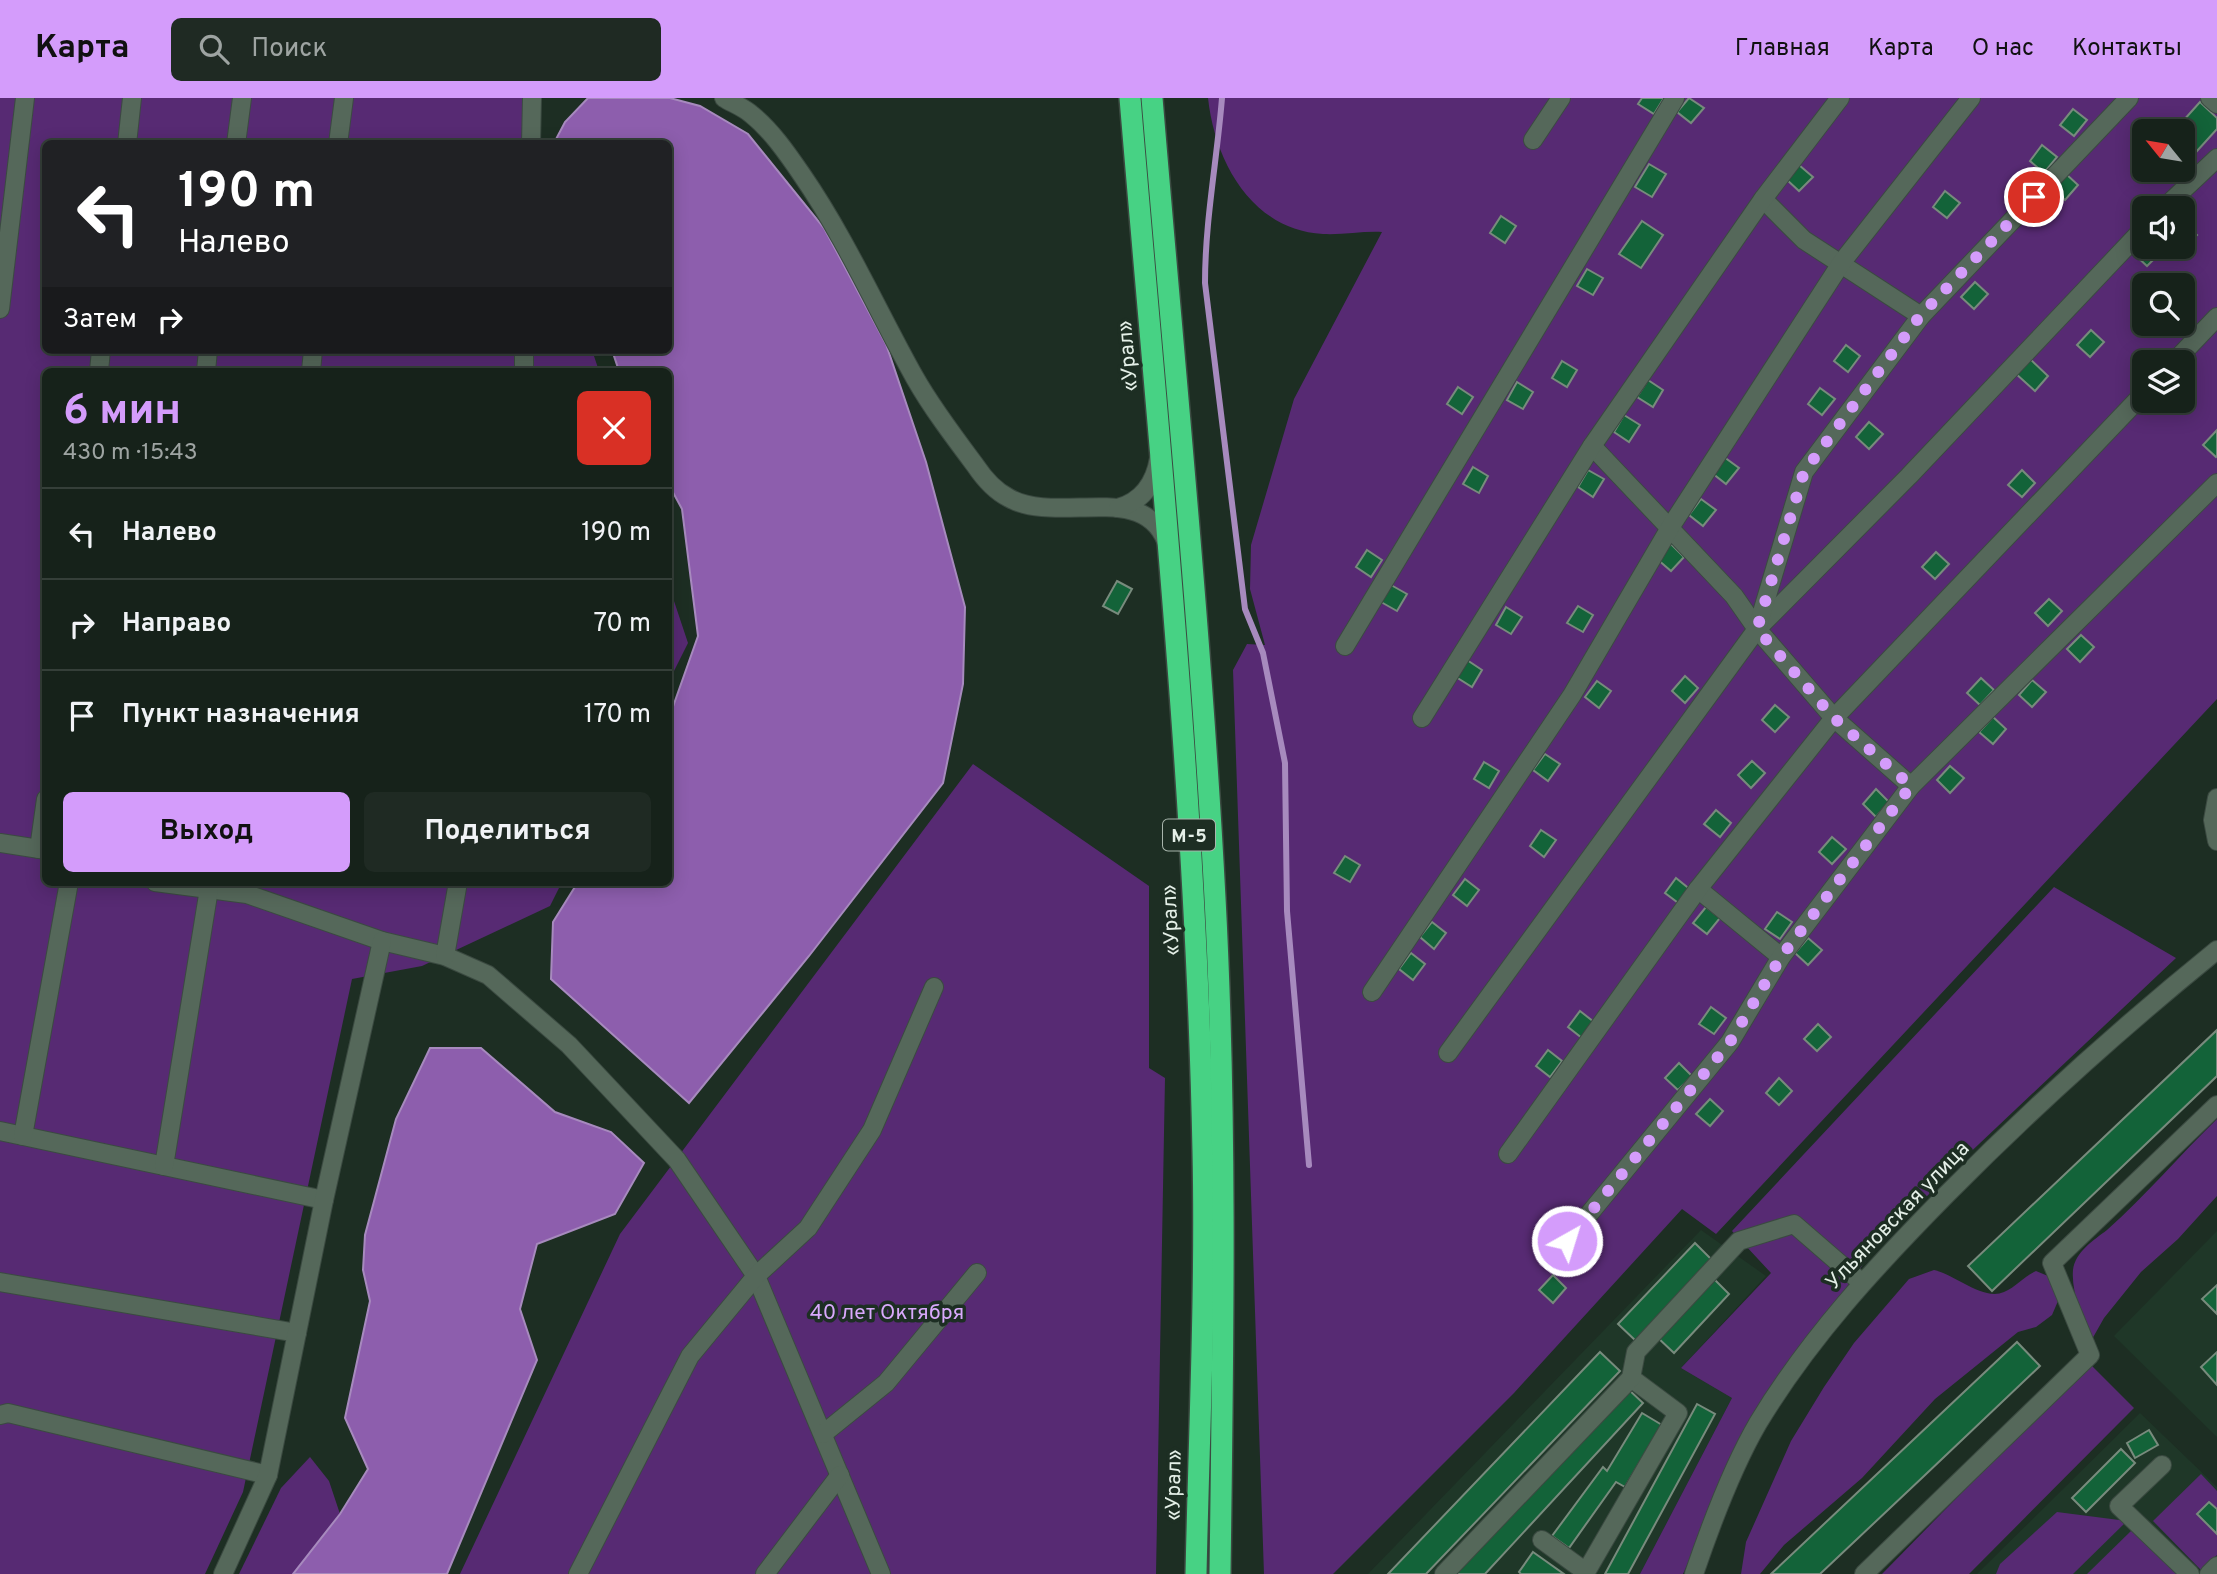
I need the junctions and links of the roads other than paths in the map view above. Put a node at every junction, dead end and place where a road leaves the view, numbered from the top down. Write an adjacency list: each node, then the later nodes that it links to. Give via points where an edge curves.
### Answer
1 (25, 98): 26 (street)
2 (132, 98): 16 (street)
3 (242, 98): 17 (street)
4 (344, 98): 18 (street)
5 (532, 98): 19 (street)
6 (723, 98): 34 (street, via 751,113 783,148 866,281 916,379 987,481 1008,498 1031,506)
7 (1130, 98): 32 (highway, «Урал» / М-5)
8 (1152, 98): 84 (highway, М-5, via 1215,900 1223,1153)
9 (1560, 98): 20 (street)
10 (1675, 98): 38 (street)
11 (1840, 98): 23 (street)
12 (1971, 98): 25 (street)
13 (2129, 98): 27 (street)
14 (2210, 98): 15 (street)
15 (2217, 104)
16 (127, 140)
17 (237, 140)
18 (339, 140)
19 (531, 140)
20 (1534, 140)
21 (2217, 158): 22 (street)
22 (2177, 196)
23 (1763, 199): 25 (street, via 1804,240); 31 (street)
24 (2132, 241): 37 (street)
25 (1842, 262): 27 (street); 35 (street)
26 (0, 309)
27 (1920, 316): 37 (street, via 1804,472)
28 (2217, 317): 29 (street)
29 (2185, 350)
30 (2132, 406): 40 (street)
31 (1592, 446): 35 (street); 39 (street)
32 (1160, 455): 34 (street, via 1145,492 1135,502); 36 (highway, «Урал» / М-5)
33 (2217, 482): 41 (street)
34 (1118, 508): 36 (street, via 1149,515)
35 (1671, 526): 37 (street); 57 (street, via 1572,695)
36 (1167, 544): 83 (highway, «Урал» / М-5, via 1194,902 1203,1153)
37 (1757, 629): 40 (street); 58 (street)
38 (1345, 646)
39 (1422, 718)
40 (1834, 718): 41 (street); 51 (street)
41 (1911, 786): 55 (street)
42 (2217, 798): 43 (street, via 2213,820)
43 (2217, 841)
44 (0, 843): 45 (street)
45 (42, 850)
46 (68, 886): 61 (street)
47 (186, 886): 50 (street)
48 (457, 886): 54 (street)
49 (247, 888): 50 (street); 52 (street)
50 (209, 889): 63 (street)
51 (1698, 889): 55 (street); 62 (street)
52 (382, 941): 54 (street); 64 (street)
53 (2217, 950): 69 (street, Ульяновская улица, via 2009,1131)
54 (445, 956): 67 (street, via 488,975 569,1045 677,1160)
55 (1781, 957): 65 (street, via 1730,1042)
56 (934, 987): 67 (street, via 872,1130 808,1228)
57 (1372, 992)
58 (1448, 1053)
59 (2217, 1105): 87 (street, via 2052,1263 2090,1355)
60 (0, 1131): 61 (street)
61 (23, 1136): 63 (street)
62 (1508, 1153)
63 (164, 1166): 64 (street)
64 (324, 1200): 70 (street)
65 (1567, 1241)
66 (976, 1273): 73 (street, via 887,1383)
67 (755, 1276): 73 (street); 80 (street, via 690,1356)
68 (0, 1282): 70 (street)
69 (1861, 1282): 71 (street, via 1794,1224 1739,1241 1636,1352); 86 (street, Ульяновская улица, via 1805,1351 1757,1426)
70 (297, 1333): 75 (street)
71 (1631, 1377): 77 (street, via 1678,1412 1586,1572); 85 (street)
72 (0, 1415): 75 (street, via 8,1413)
73 (822, 1434): 76 (street)
74 (2162, 1465): 88 (street, via 2119,1506)
75 (268, 1475): 79 (street)
76 (840, 1475): 81 (street); 82 (street)
77 (1542, 1541)
78 (2217, 1566): 89 (street)
79 (223, 1574)
80 (578, 1574)
81 (765, 1574)
82 (881, 1574)
83 (1196, 1574)
84 (1220, 1574)
85 (1444, 1574)
86 (1694, 1574)
87 (1864, 1574)
88 (2190, 1574)
89 (2209, 1574)

